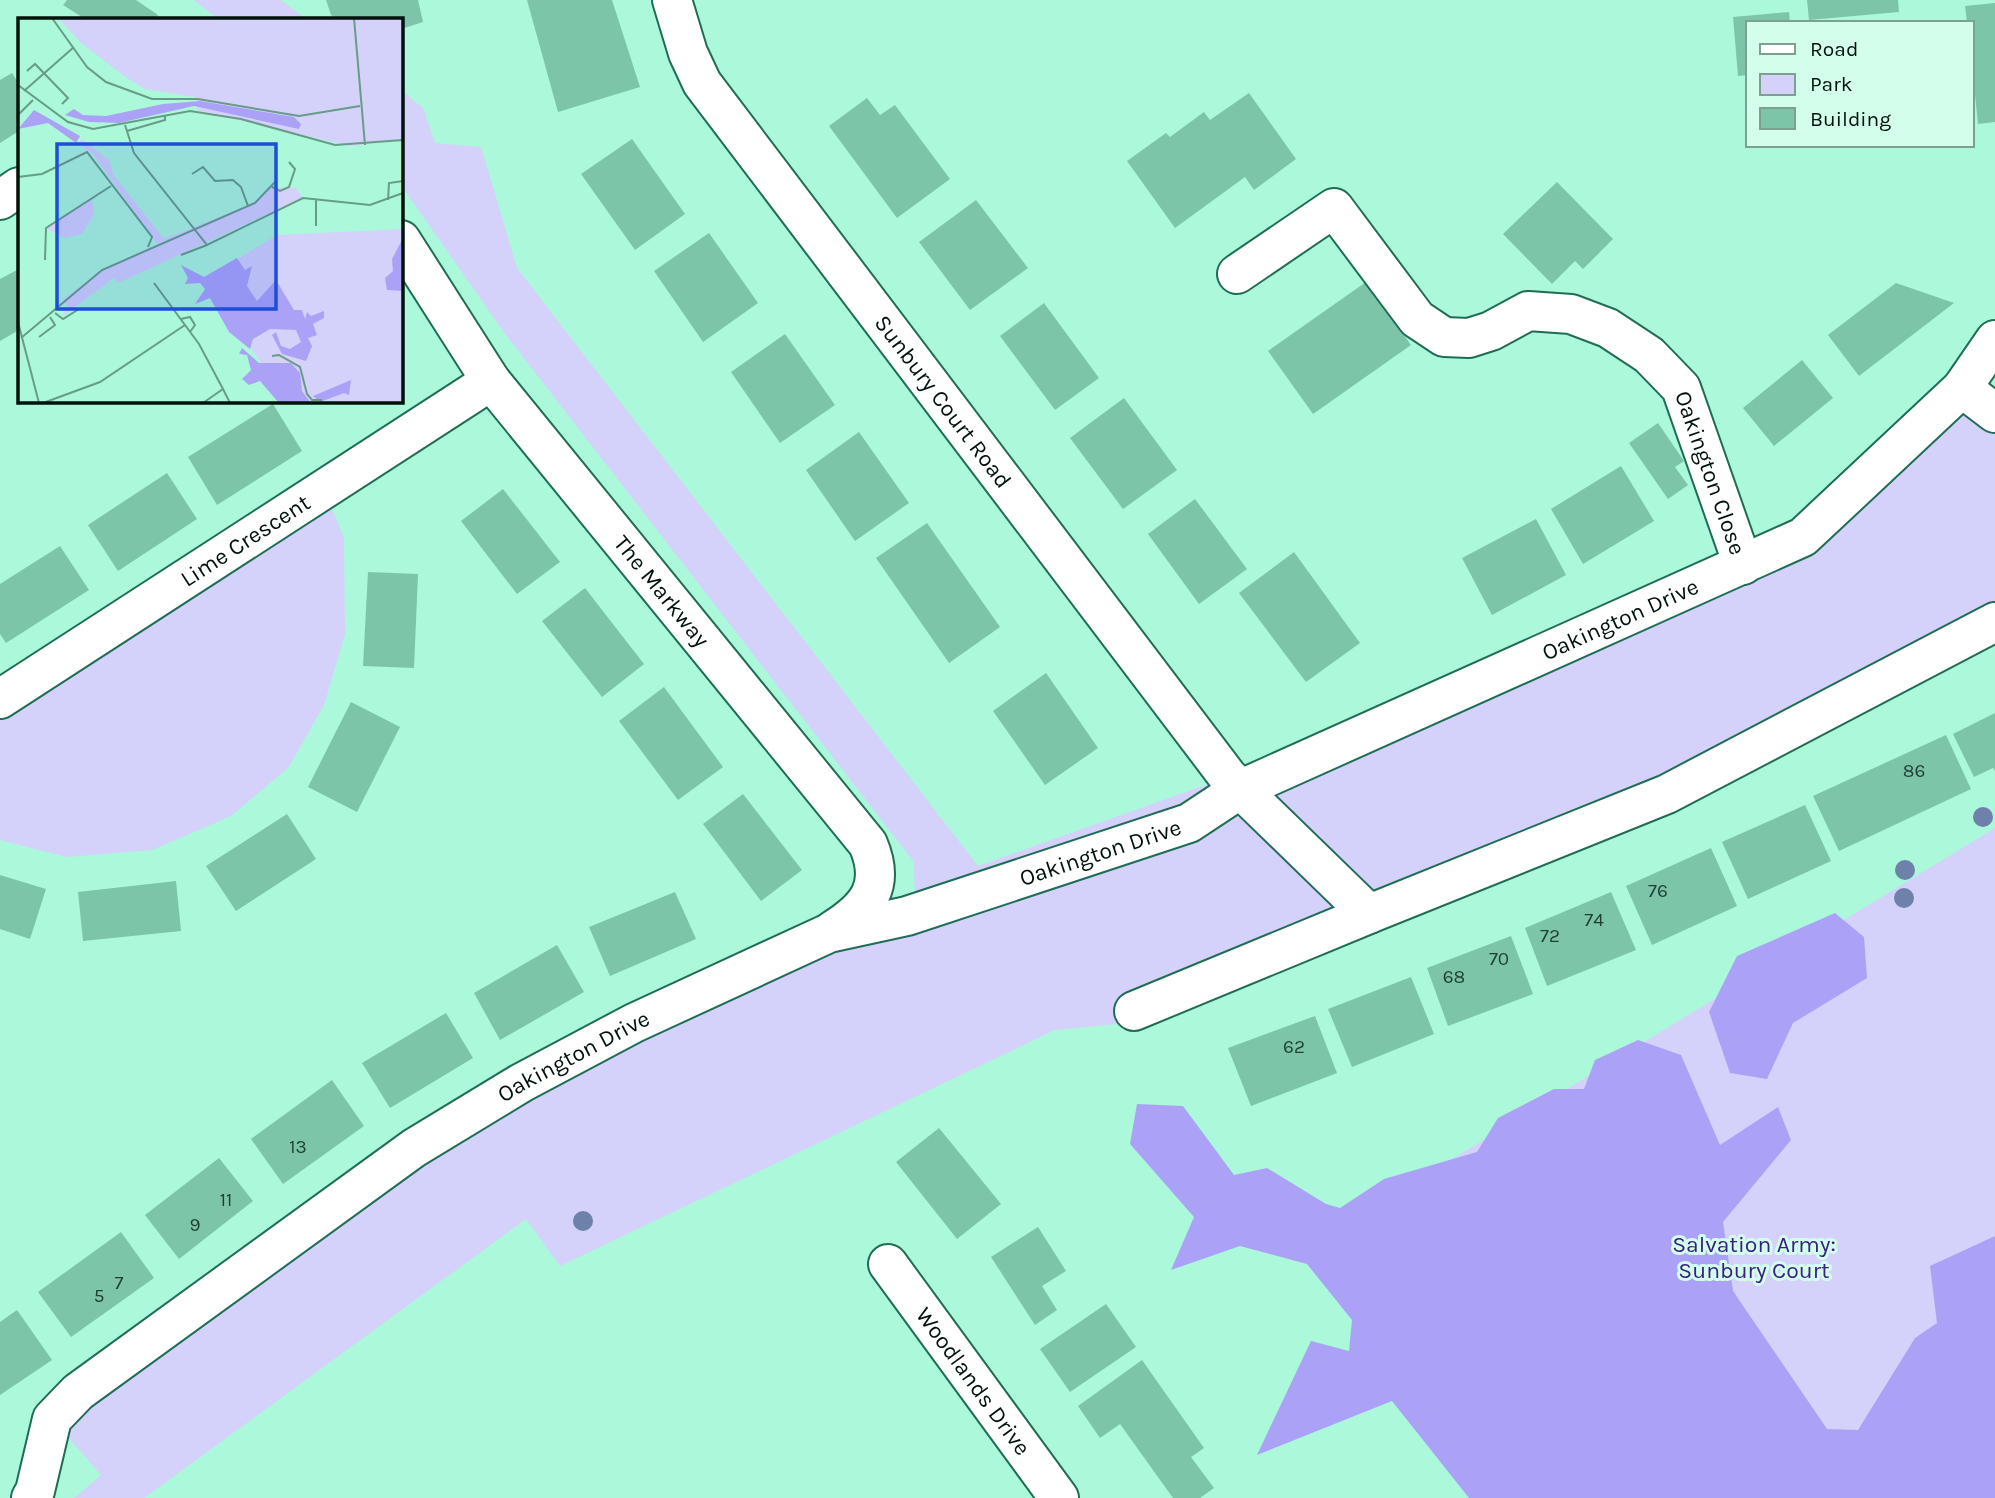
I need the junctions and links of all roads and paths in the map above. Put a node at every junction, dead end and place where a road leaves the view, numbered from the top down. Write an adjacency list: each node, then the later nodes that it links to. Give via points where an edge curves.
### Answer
1 (672, 0): 13 (street, Sunbury Court Road, via 702,83)
2 (18, 188): 3 (street)
3 (0, 200)
4 (402, 242): 7 (street, The Markway)
5 (1237, 274): 10 (street, Oakington Close, via 1335,208 1417,319 1444,337 1469,338 1528,311 1571,314 1608,328 1649,355 1681,388)
6 (1995, 340): 8 (street, Oakington Drive)
7 (491, 381): 12 (street, Lime Crescent); 15 (street, The Markway, via 868,844 875,868 872,894 856,916)
8 (1962, 388): 9 (street); 10 (street, Oakington Drive, via 1803,537)
9 (1995, 413)
10 (1743, 565): 13 (street, Oakington Drive)
11 (1995, 622): 14 (street, via 1667,794)
12 (0, 699)
13 (1239, 790): 14 (street); 15 (street, Oakington Drive, via 1189,823 907,916)
14 (1369, 914): 16 (street)
15 (829, 933): 18 (street, Oakington Drive, via 634,1023 521,1083 414,1148 78,1392 52,1419)
16 (1133, 1011)
17 (888, 1264): 19 (street, Woodlands Drive)
18 (31, 1498)
19 (1059, 1498)

